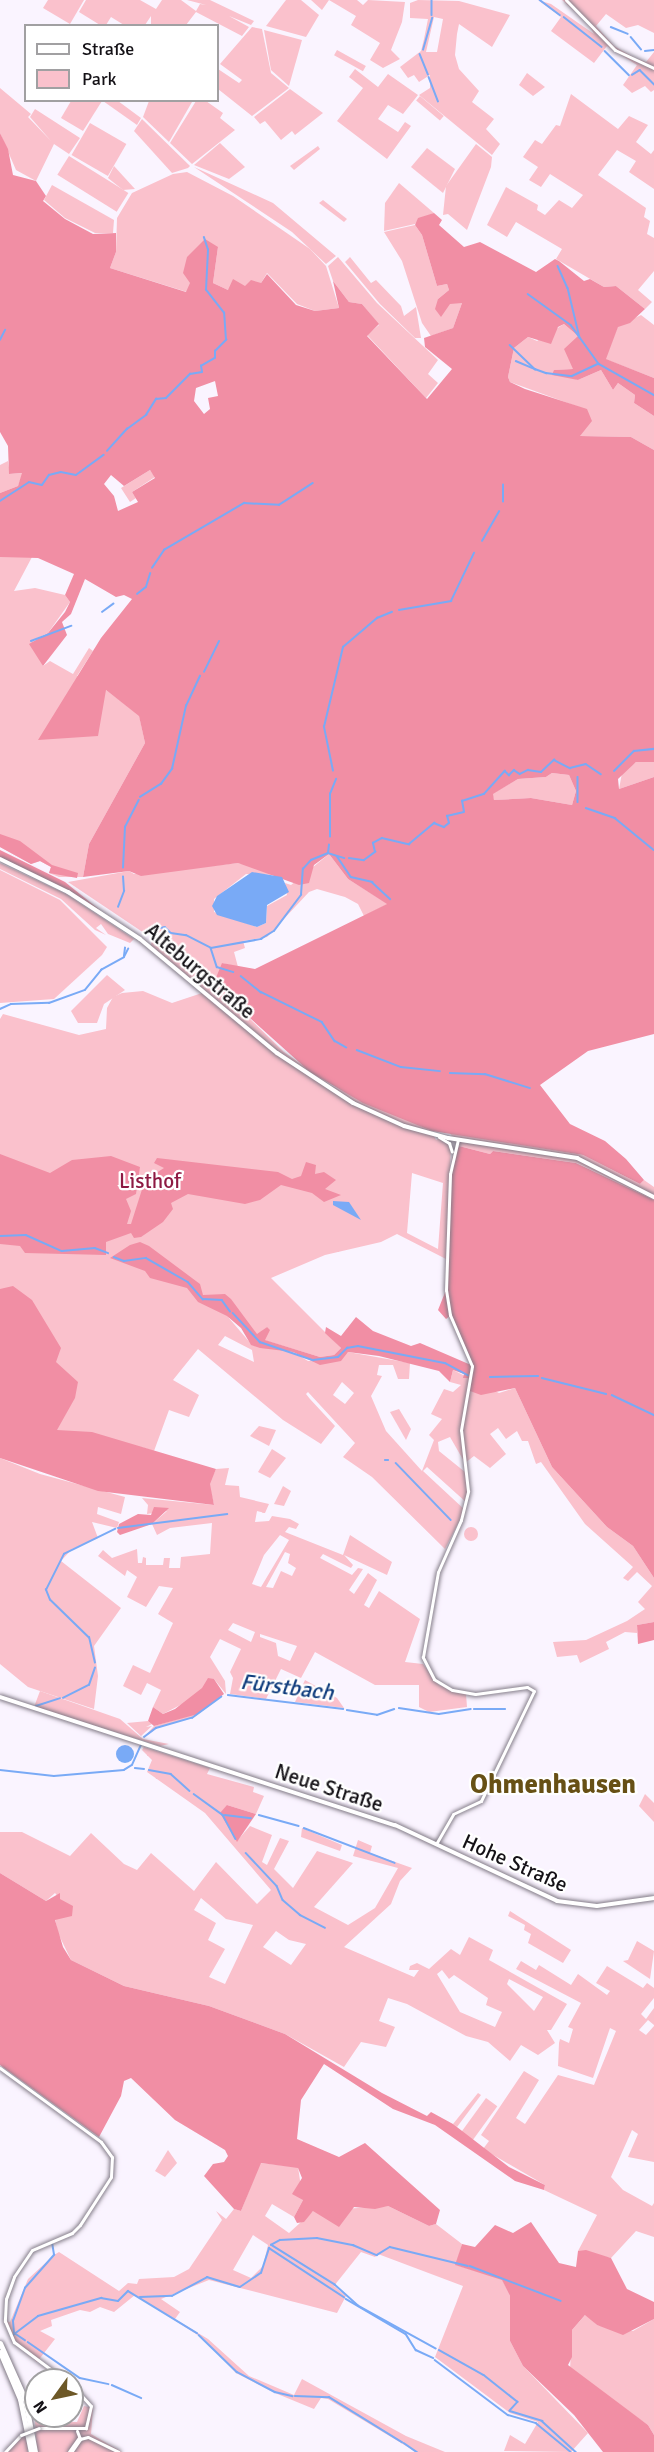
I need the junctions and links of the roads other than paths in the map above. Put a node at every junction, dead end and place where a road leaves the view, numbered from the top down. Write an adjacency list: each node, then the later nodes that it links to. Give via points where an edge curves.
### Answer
1 (566, 0): 2 (street, via 608,44 631,60)
2 (654, 68)
3 (0, 859): 4 (main road, Alteburgstraße, via 68,892 118,924 297,1068 375,1113)
4 (437, 1136): 5 (main road, Alteburgstraße); 6 (street, via 449,1143)
5 (456, 1140): 6 (street); 7 (main road, Alteburgstraße, via 577,1158)
6 (452, 1152): 9 (street, via 446,1290 450,1315 472,1366 461,1430 468,1480 465,1510 435,1586 423,1644 425,1664 437,1682 459,1692 533,1690 481,1801 453,1814)
7 (654, 1197)
8 (0, 1697): 9 (main road, Neue Straße, via 395,1825)
9 (436, 1844): 10 (main road, Hohe Straße, via 561,1902 597,1906)
10 (654, 1898)
11 (0, 2068): 14 (street, via 101,2142 112,2157 111,2177 80,2225 66,2236 32,2250 14,2277 6,2299 5,2321 14,2342)
12 (0, 2343): 21 (highway, via 25,2399)
13 (0, 2352): 21 (highway, via 20,2399)
14 (49, 2368)
15 (84, 2398): 16 (street, via 91,2406)
16 (86, 2428): 17 (street); 18 (street)
17 (77, 2431): 19 (street); 20 (street, bridge, via 57,2426 39,2428 21,2435)
18 (88, 2436): 19 (street); 23 (street)
19 (79, 2439): 22 (highway)
20 (4, 2452)
21 (33, 2452)
22 (69, 2452)
23 (119, 2452)

